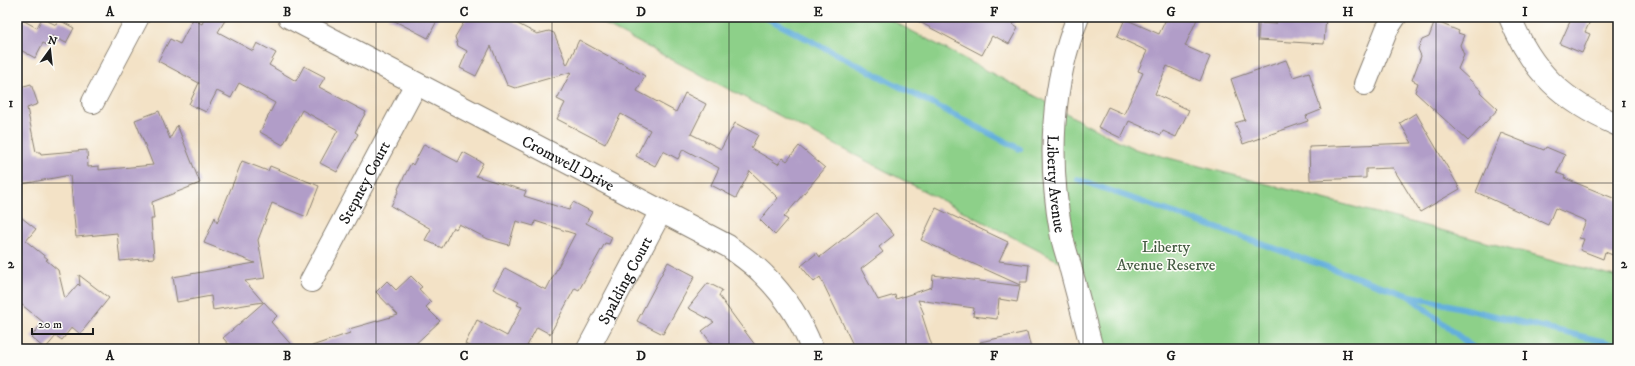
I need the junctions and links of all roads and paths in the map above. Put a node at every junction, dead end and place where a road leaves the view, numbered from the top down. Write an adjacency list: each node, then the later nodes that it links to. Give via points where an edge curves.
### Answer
1 (138, 17): 8 (street)
2 (289, 17): 6 (street, Cromwell Drive)
3 (1078, 17): 14 (street, Liberty Avenue, via 1062,73 1056,107 1053,154 1061,234)
4 (1395, 17): 7 (street, via 1384,35)
5 (1510, 17): 9 (street, via 1517,36 1548,80 1578,105)
6 (416, 84): 10 (street, Cromwell Drive); 11 (street, Stepney Court)
7 (1365, 84)
8 (92, 102)
9 (1618, 125)
10 (661, 211): 12 (street, Spalding Court); 13 (street, Cromwell Drive, via 728,246 764,274 798,319)
11 (311, 281)
12 (588, 349)
13 (812, 349)
14 (1092, 349)

